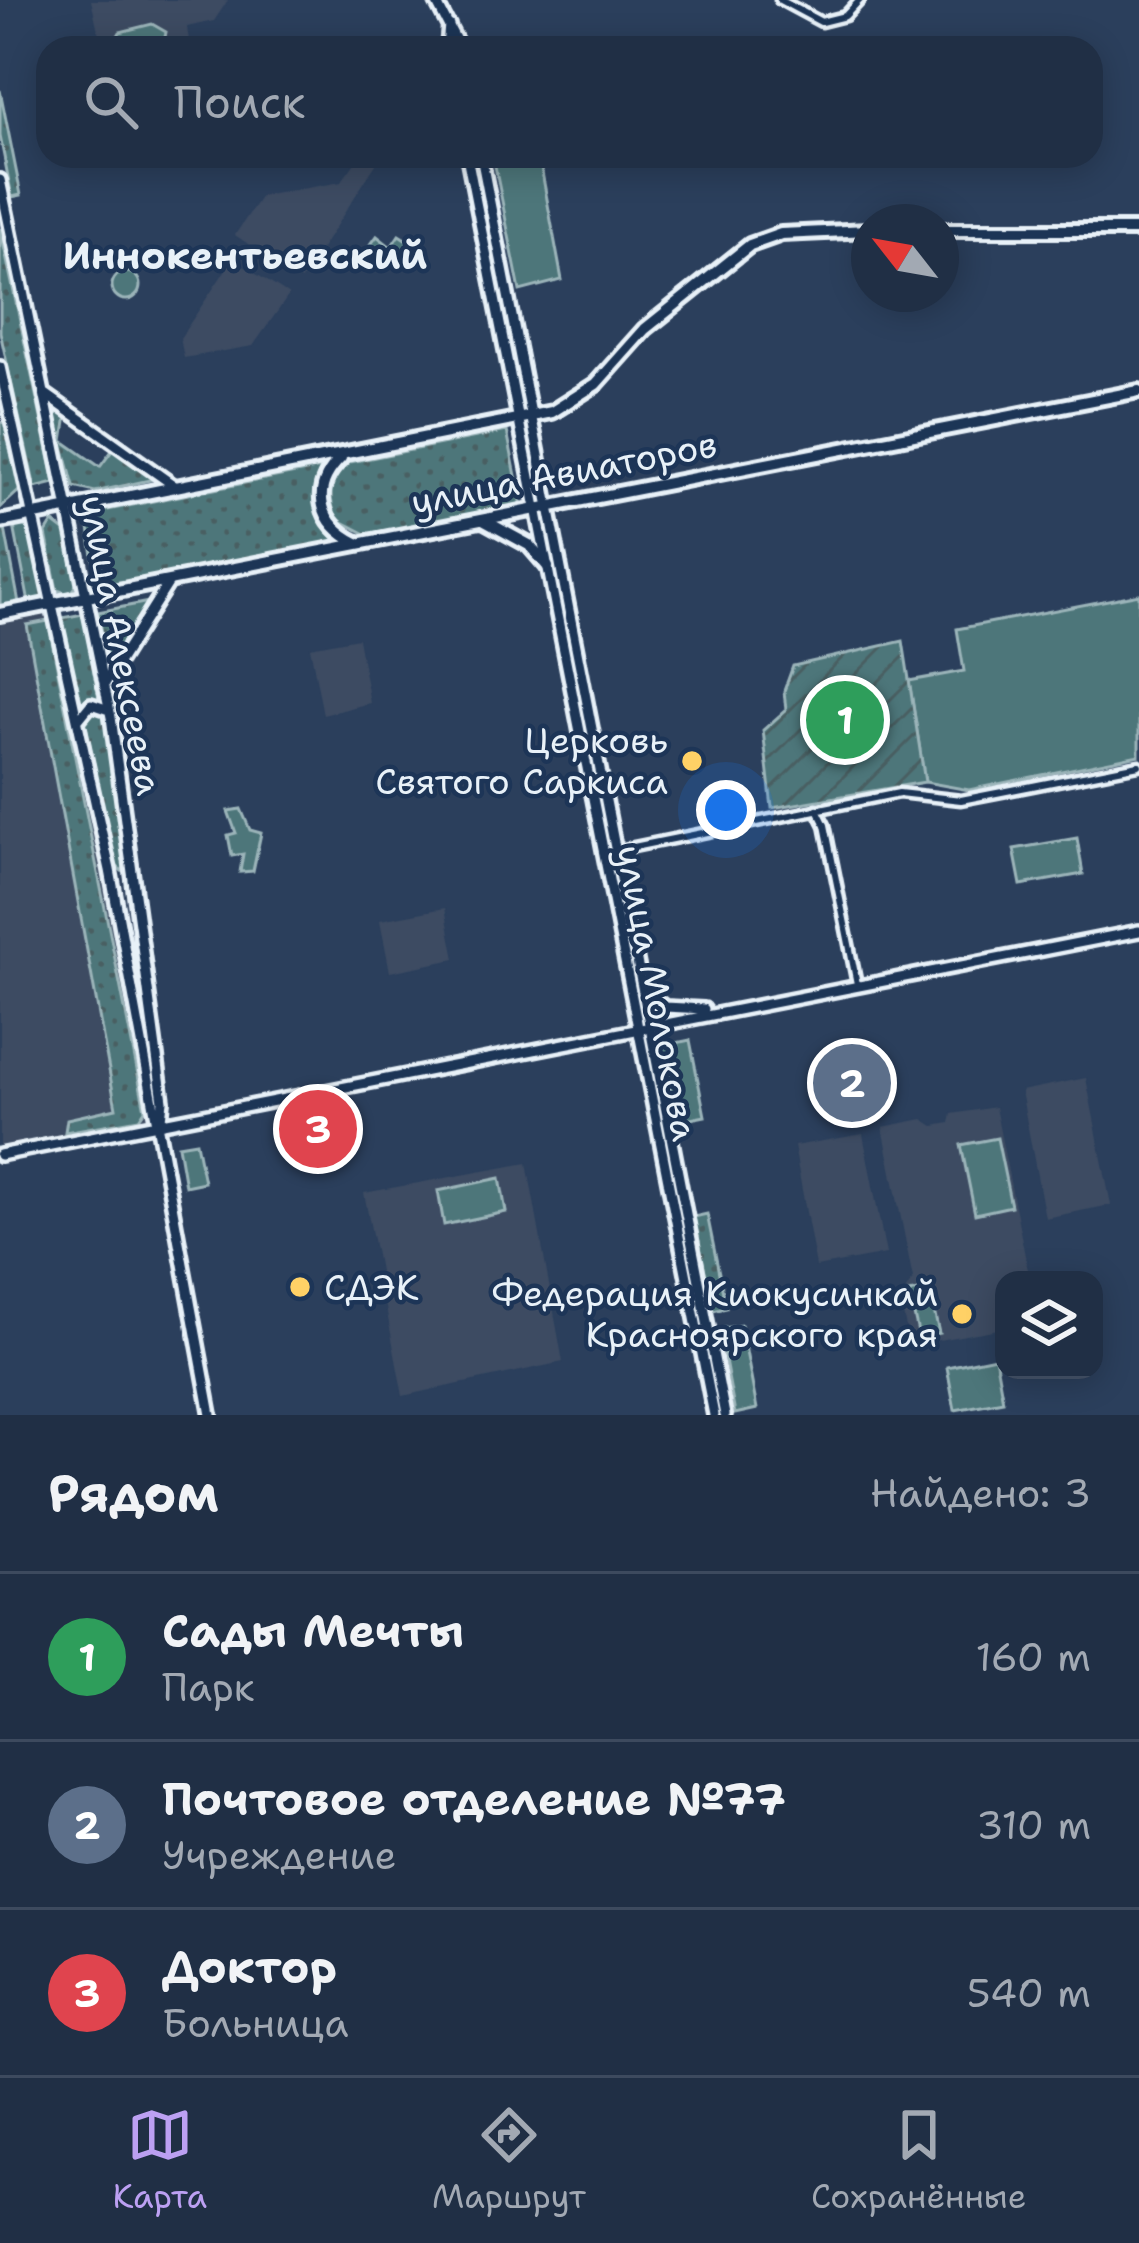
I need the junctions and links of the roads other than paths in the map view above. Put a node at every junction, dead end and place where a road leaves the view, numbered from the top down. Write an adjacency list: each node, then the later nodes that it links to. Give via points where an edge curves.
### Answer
1 (435, 0): 4 (street)
2 (780, 0): 3 (street, via 821,22 845,16)
3 (860, 0)
4 (449, 25): 5 (street); 6 (street)
5 (448, 36)
6 (454, 36)
7 (470, 168): 18 (street, улица Молокова)
8 (483, 168): 18 (street, улица Молокова)
9 (0, 180): 15 (street, улица Алексеева)
10 (959, 230): 11 (main road)
11 (1139, 230)
12 (851, 231): 18 (main road, улица Авиаторов, via 782,234 750,245 658,318 580,397)
13 (0, 367): 16 (street, улица Алексеева)
14 (1139, 391): 21 (main road, улица Авиаторов)
15 (43, 392): 20 (street); 22 (street, улица Алексеева)
16 (8, 401): 17 (street); 23 (street, улица Алексеева)
17 (0, 412)
18 (527, 419): 19 (main road, улица Авиаторов); 21 (street, улица Молокова)
19 (344, 456): 20 (main road, улица Авиаторов); 26 (main road, via 328,474 321,503 336,531)
20 (176, 487): 22 (main road, улица Авиаторов)
21 (544, 508): 24 (main road, улица Авиаторов); 27 (street, улица Молокова); 37 (street, улица Молокова)
22 (68, 509): 23 (main road, улица Авиаторов); 29 (street, улица Алексеева)
23 (34, 516): 25 (main road, улица Авиаторов); 30 (street, улица Алексеева)
24 (485, 521): 26 (main road, улица Авиаторов); 27 (main road, via 529,545)
25 (0, 522)
26 (361, 544): 28 (main road, улица Авиаторов)
27 (548, 567): 45 (street, улица Молокова)
28 (169, 581): 29 (main road, улица Авиаторов); 32 (street)
29 (87, 596): 30 (main road, улица Авиаторов); 32 (street, улица Алексеева)
30 (53, 603): 31 (main road, улица Авиаторов); 34 (street, улица Алексеева)
31 (0, 614)
32 (104, 685): 33 (street, улица Алексеева)
33 (109, 710): 34 (street, via 91,704); 38 (street, улица Алексеева)
34 (78, 720): 39 (street, улица Алексеева)
35 (1139, 765): 36 (street, via 971,799 899,793)
36 (818, 814): 37 (street); 41 (street)
37 (614, 851): 42 (street, улица Молокова)
38 (134, 868): 39 (street, via 121,878); 46 (street, улица Алексеева)
39 (110, 871): 46 (street, улица Алексеева)
40 (1139, 931): 41 (street)
41 (857, 985): 43 (street)
42 (640, 988): 43 (street, via 665,1006); 44 (street, улица Молокова)
43 (721, 1010): 44 (street)
44 (647, 1027): 45 (street); 50 (street, улица Молокова)
45 (636, 1032): 46 (street); 49 (street, улица Молокова)
46 (160, 1125): 47 (street); 48 (street, улица Алексеева)
47 (0, 1155)
48 (211, 1415)
49 (714, 1415)
50 (725, 1415)

